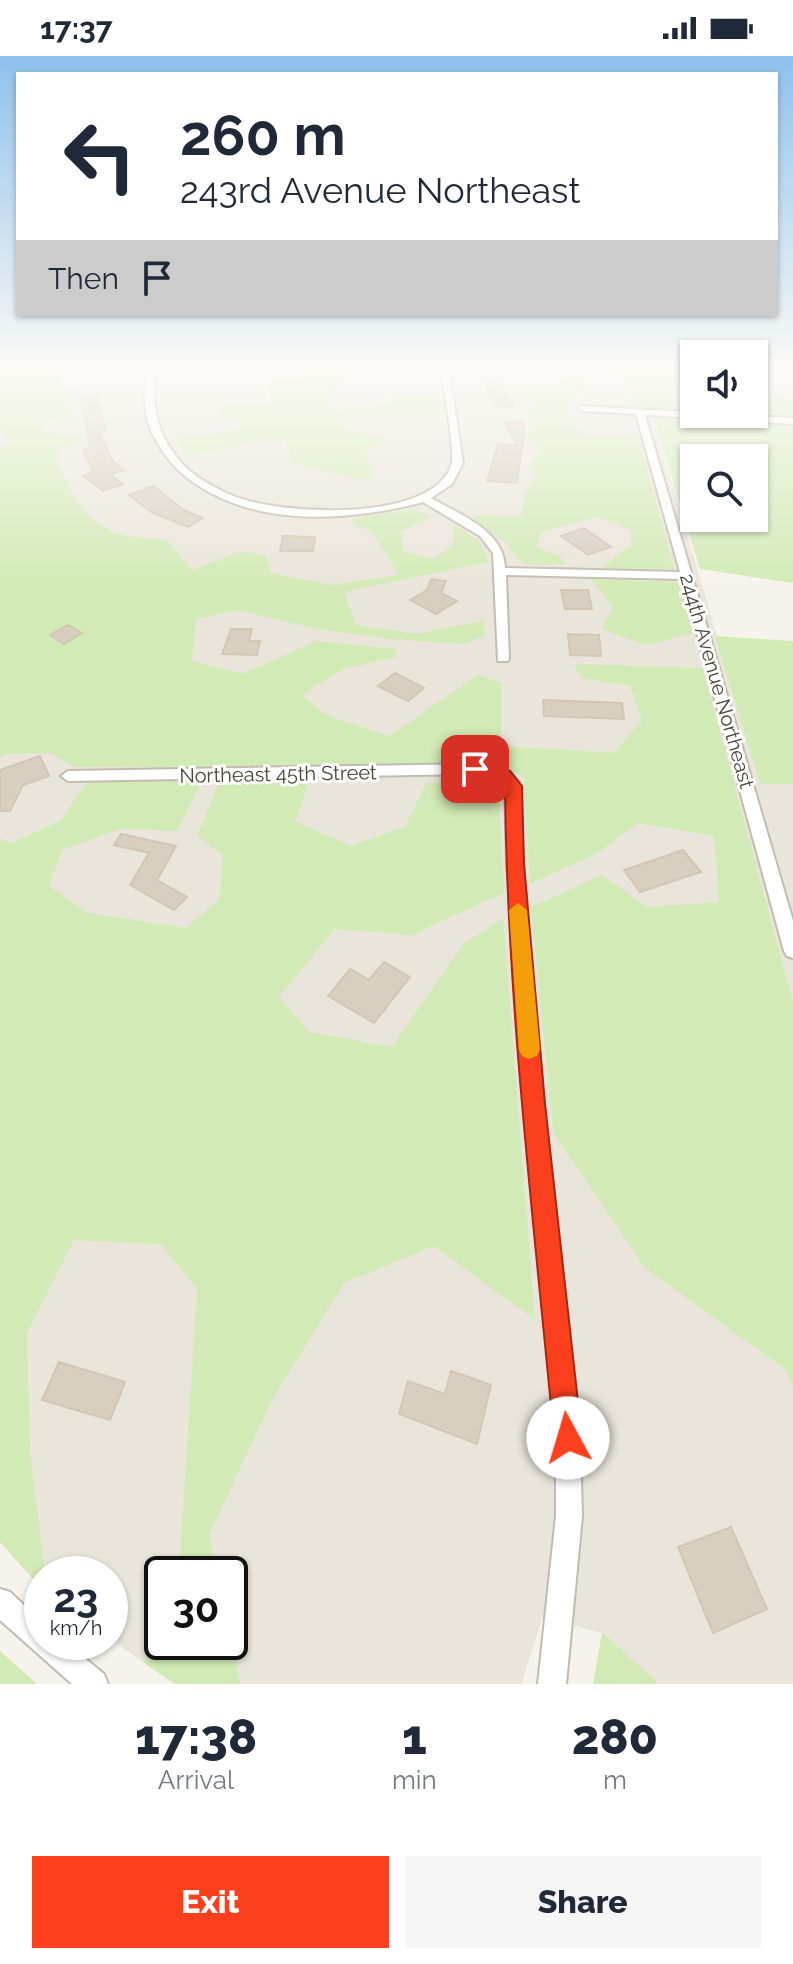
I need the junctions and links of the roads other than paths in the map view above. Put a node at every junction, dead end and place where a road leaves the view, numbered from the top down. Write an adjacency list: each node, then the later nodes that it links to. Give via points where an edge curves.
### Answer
1 (161, 441): 4 (street, via 183,472 222,496 272,509 323,514 381,510)
2 (455, 441): 4 (street, via 458,463 448,482)
3 (648, 441): 6 (street, 244th Avenue Northeast)
4 (424, 498): 5 (street, via 484,534 499,553)
5 (502, 571): 6 (street); 7 (street)
6 (687, 576): 9 (street, 244th Avenue Northeast)
7 (503, 658)
8 (68, 776): 14 (street, Northeast 45th Street, via 488,771 509,778 534,1104 568,1438 569,1516)
9 (793, 951)
10 (0, 1602): 11 (street)
11 (24, 1624)
12 (65, 1660): 13 (street)
13 (94, 1684)
14 (552, 1684)

